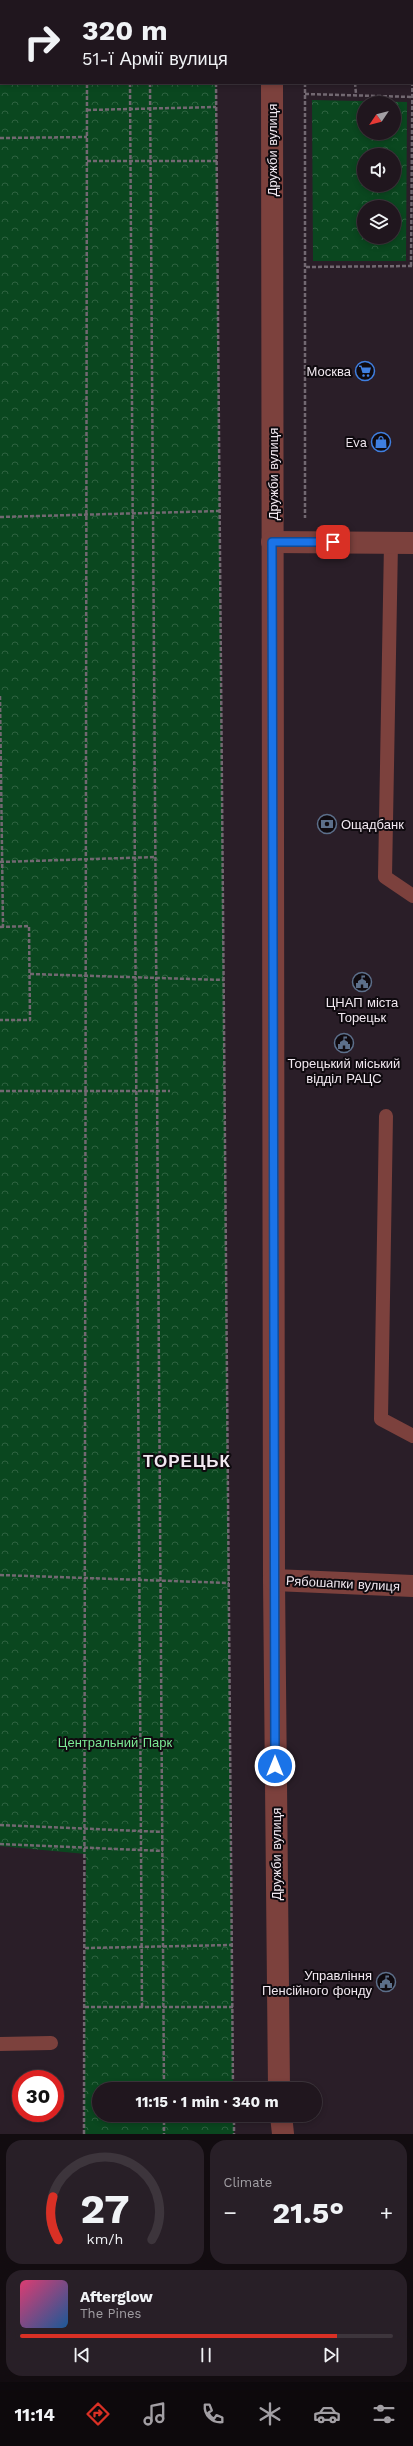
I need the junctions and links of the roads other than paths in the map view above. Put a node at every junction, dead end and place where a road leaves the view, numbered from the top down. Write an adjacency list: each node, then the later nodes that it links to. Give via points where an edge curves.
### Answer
1 (272, 84): 2 (street, Дружби вулиця)
2 (272, 542): 3 (street); 8 (street, Дружби вулиця)
3 (391, 542): 4 (street); 5 (lane, via 385,877)
4 (413, 543)
5 (413, 896)
6 (386, 1116): 7 (lane, via 381,1419)
7 (413, 1436)
8 (274, 1580): 9 (street, Рябошапки вулиця); 12 (street, Дружби вулиця)
9 (413, 1586)
10 (51, 2043): 11 (lane)
11 (0, 2044)
12 (279, 2082)
13 (282, 2122): 14 (street)
14 (283, 2134)

